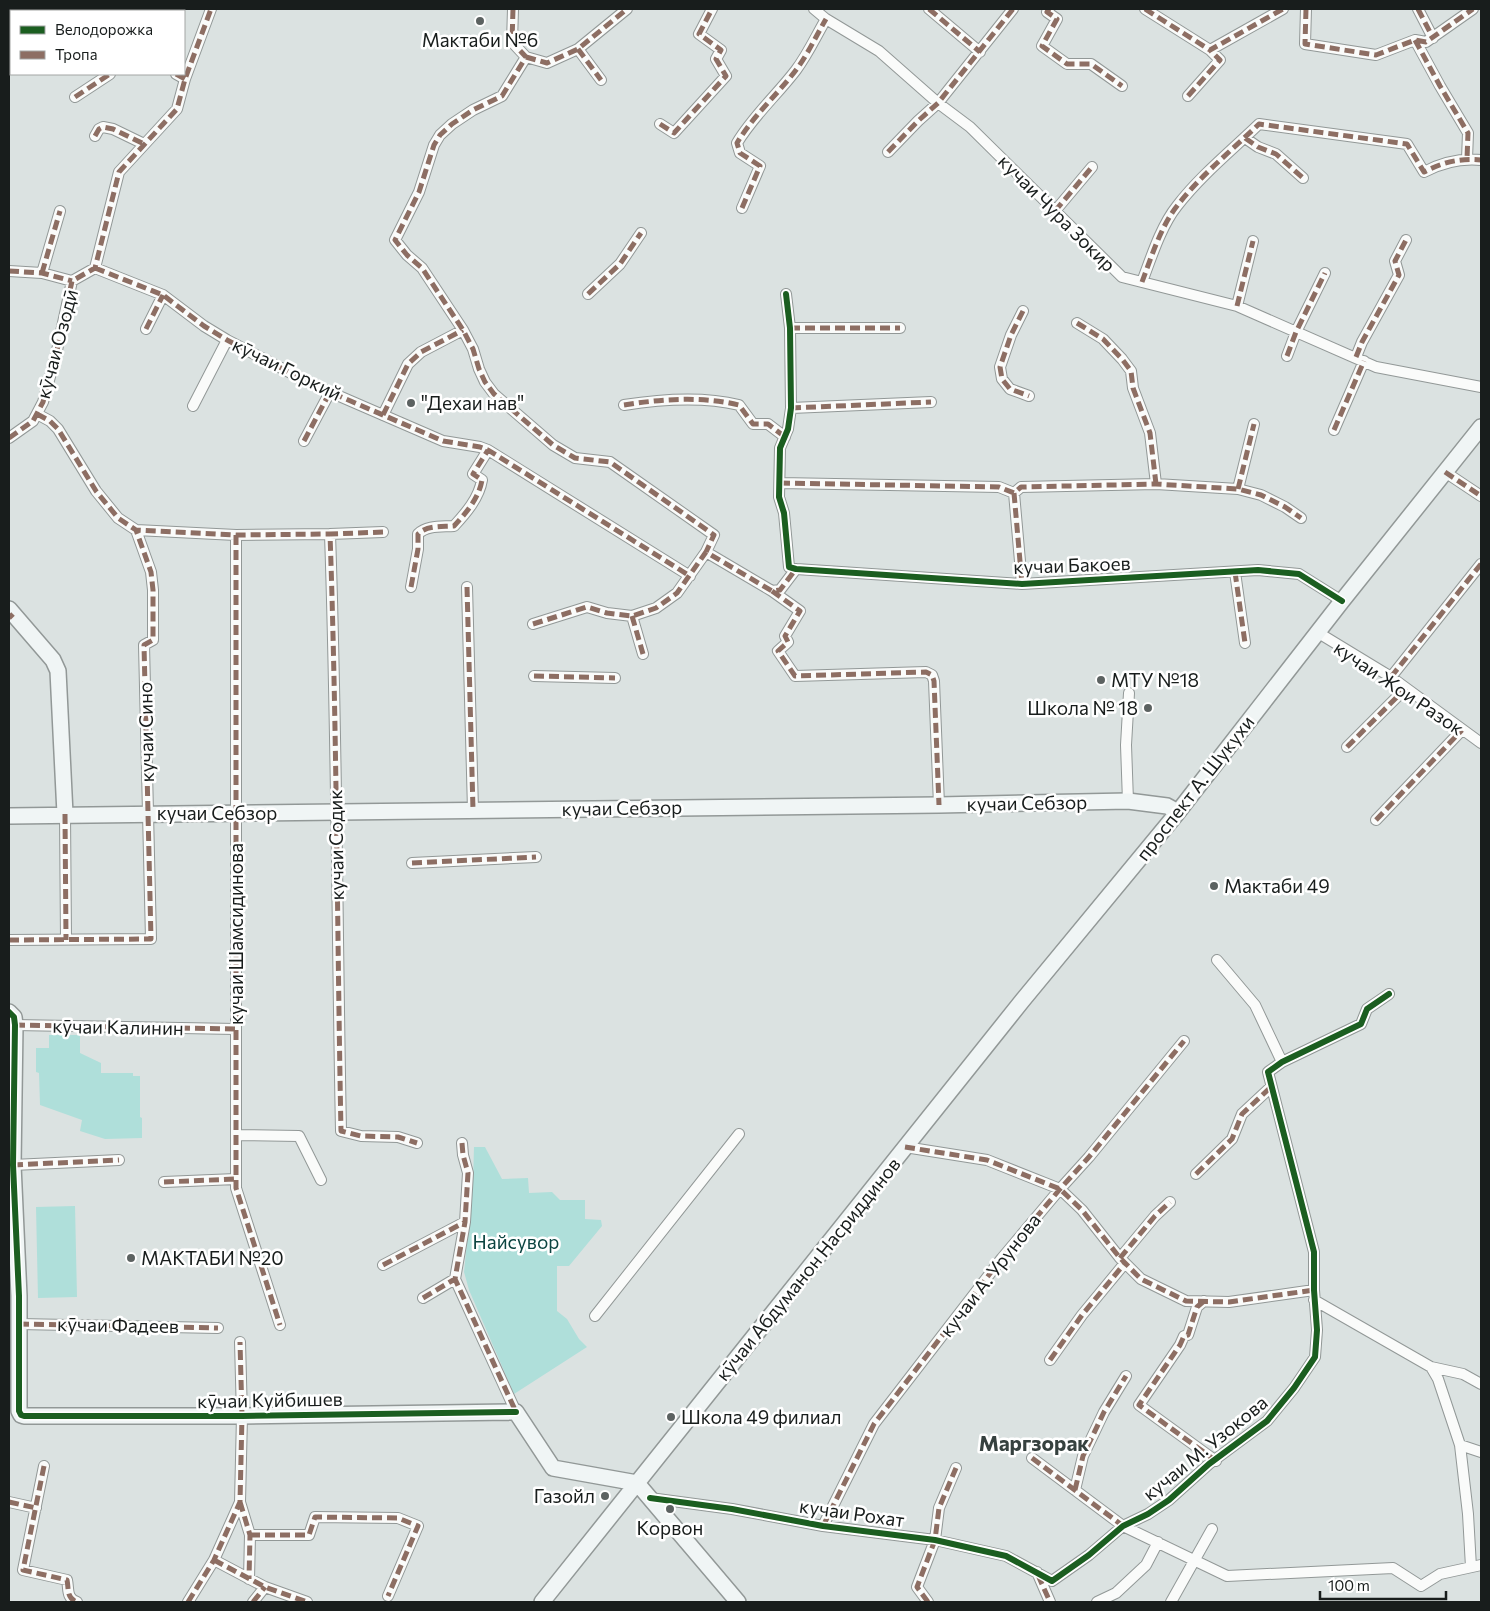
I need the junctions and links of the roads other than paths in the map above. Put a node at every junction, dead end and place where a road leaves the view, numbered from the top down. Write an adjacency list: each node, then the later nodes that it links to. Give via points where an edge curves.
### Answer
1 (211, 9): 21 (street, кӯчаи Озодӣ)
2 (513, 9): 20 (street, via 512,42)
3 (628, 9): 17 (street)
4 (712, 9): 29 (street, via 699,34 721,50 716,59 726,76 674,133)
5 (814, 9): 14 (street, кучаи Чура Зокир)
6 (929, 9): 19 (street)
7 (1013, 9): 19 (street)
8 (1145, 9): 18 (street)
9 (1282, 9): 18 (street)
10 (1306, 9): 16 (street, via 1305,44 1376,55)
11 (1418, 9): 15 (street)
12 (1473, 9): 15 (street)
13 (1048, 10): 25 (street, via 1057,19 1042,46 1067,64 1090,64)
14 (826, 19): 28 (street, кучаи Чура Зокир, via 879,51); 38 (street, via 797,68 737,143 740,153 760,166)
15 (1432, 38): 16 (street, via 1426,42)
16 (1416, 40): 34 (street, via 1468,133)
17 (578, 49): 20 (street, via 547,63); 24 (street)
18 (1210, 50): 26 (street, via 1220,60)
19 (980, 52): 28 (street)
20 (526, 57): 59 (street, via 502,96 473,110 440,135 419,192 395,240 422,268)
21 (185, 65)
22 (108, 75): 27 (street)
23 (180, 76): 32 (street, кӯчаи Озодӣ, via 177,109)
24 (601, 80)
25 (1122, 86)
26 (1188, 96)
27 (75, 97)
28 (938, 103): 33 (street); 40 (street, кучаи Чура Зокир, via 970,127)
29 (660, 124)
30 (95, 136): 32 (street, via 103,126)
31 (1245, 138): 34 (street, via 1259,124 1407,144 1424,172 1441,163); 37 (street, via 1276,154); 49 (street, via 1176,206 1157,241)
32 (144, 144): 44 (street, кӯчаи Озодӣ, via 119,172)
33 (888, 152)
34 (1467, 159): 35 (street)
35 (1481, 160)
36 (1092, 167): 40 (street)
37 (1302, 178)
38 (742, 208)
39 (60, 211): 46 (street)
40 (1055, 211): 49 (street, кучаи Чура Зокир, via 1122,277)
41 (642, 233): 50 (street, via 620,264)
42 (1406, 240): 63 (street, via 1396,261 1399,275 1362,342)
43 (1253, 241): 53 (street)
44 (95, 268): 48 (street, кӯчаи Озодӣ); 52 (street, кӯчаи Горкий)
45 (9, 271): 46 (street)
46 (42, 273): 48 (street)
47 (1325, 273): 60 (street)
48 (72, 281): 71 (street, кӯчаи Озодӣ, via 56,355)
49 (1142, 282): 53 (street, кучаи Чура Зокир)
50 (588, 294)
51 (786, 294): 56 (street)
52 (163, 295): 58 (street); 61 (street, кӯчаи Горкий)
53 (1237, 306): 60 (street, кучаи Чура Зокир)
54 (1023, 311): 66 (street, via 1000,367 1002,379 1010,389)
55 (1077, 323): 82 (street, via 1103,339 1131,372 1150,433)
56 (790, 328): 57 (street); 70 (street)
57 (900, 328)
58 (146, 329)
59 (463, 330): 72 (street, via 421,352 408,364); 91 (street, via 482,376 494,394 553,445 575,458 610,462 714,535)
60 (1296, 332): 62 (street); 63 (street, кучаи Чура Зокир)
61 (227, 340): 65 (street, кӯчаи Горкий); 69 (street)
62 (1287, 356)
63 (1360, 359): 64 (street, кучаи Чура Зокир, via 1376,367); 75 (street)
64 (1481, 388)
65 (330, 392): 72 (street, кӯчаи Горкий); 78 (street)
66 (1029, 396)
67 (931, 402): 70 (street)
68 (624, 405): 76 (street, via 653,400 719,400 739,404 753,424 768,424)
69 (193, 406)
70 (791, 408): 76 (street)
71 (37, 414): 77 (street, кӯчаи Озодӣ, via 33,421); 87 (street, via 58,429 96,491 118,518)
72 (383, 415): 79 (street, кӯчаи Горкий, via 443,442)
73 (1254, 424): 83 (street)
74 (1481, 427): 80 (main road, проспект А. Шукухи)
75 (1334, 430)
76 (784, 437): 81 (street, via 780,448)
77 (9, 438)
78 (304, 440)
79 (488, 450): 95 (street, кӯчаи Горкий); 97 (street, via 473,474 482,480 481,489 465,515 454,526 429,528 418,534)
80 (1446, 472): 85 (street); 100 (main road, проспект А. Шукухи)
81 (780, 483): 84 (street, via 999,487); 93 (street, via 789,567)
82 (1156, 484): 83 (street); 84 (street, via 1021,487)
83 (1238, 489): 86 (street, via 1261,495)
84 (1014, 492): 96 (street)
85 (1481, 496)
86 (1301, 518)
87 (136, 530): 90 (street); 122 (street, кучаи Сино, via 151,572 153,590 153,640 144,645)
88 (383, 532): 89 (street)
89 (330, 534): 90 (street); 118 (street, кучаи Содик)
90 (236, 536): 120 (street, кучаи Шамсидинова)
91 (706, 552): 95 (street); 99 (street)
92 (1481, 564): 108 (street)
93 (796, 569): 96 (street, кучаи Бакоев); 99 (street, via 780,590)
94 (1235, 572): 96 (street, кучаи Бакоев); 100 (street, кучаи Бакоев, via 1258,570 1299,574); 105 (street)
95 (690, 576): 102 (street, via 677,593 656,608)
96 (1022, 584)
97 (411, 587)
98 (467, 587): 117 (street)
99 (772, 591): 116 (street, via 800,611 785,636 788,642 778,651 796,676 926,672 932,675)
100 (1342, 601): 104 (main road, проспект А. Шукухи)
101 (10, 614): 121 (main road, via 58,671)
102 (632, 616): 103 (street, via 587,607); 106 (street)
103 (533, 624)
104 (1318, 632): 108 (street, кучаи Жои Разок); 119 (main road, проспект А. Шукухи)
105 (1245, 643)
106 (643, 654)
107 (534, 676): 109 (street)
108 (1391, 677): 110 (street, кучаи Жои Разок)
109 (615, 678)
110 (1406, 688): 112 (street, кучаи Жои Разок); 114 (street)
111 (1129, 693): 115 (street, via 1126,745)
112 (1462, 730): 113 (street, кучаи Жои Разок); 124 (street)
113 (1481, 743)
114 (1347, 747)
115 (1128, 800): 116 (main road, кучаи Себзор); 119 (main road, кучаи Себзор, via 1168,806)
116 (939, 805): 117 (main road, кучаи Себзор)
117 (473, 810): 118 (main road, кучаи Себзор)
118 (335, 812): 120 (main road, кучаи Себзор); 138 (street, кучаи Содик, via 341,1131 360,1136 398,1137)
119 (1178, 812): 140 (main road, проспект А. Шукухи)
120 (236, 813): 122 (main road, кучаи Себзор); 132 (street, кучаи Шамсидинова)
121 (65, 814): 122 (main road, кучаи Себзор); 123 (main road, кучаи Себзор); 128 (street)
122 (148, 814): 128 (street, кучаи Сино, via 151,939)
123 (9, 816)
124 (1376, 820)
125 (536, 857): 126 (street)
126 (412, 863)
127 (9, 940): 128 (street)
128 (66, 940)
129 (1217, 960): 134 (street, via 1256,1006)
130 (1389, 994): 134 (street, via 1367,1009 1361,1024)
131 (12, 1019): 132 (street, кӯчаи Калинин); 142 (main road)
132 (236, 1029): 137 (street, кучаи Шамсидинова)
133 (1184, 1042): 147 (street, кучаи А. Урунова)
134 (1282, 1062): 135 (street, via 1268,1072)
135 (1271, 1087): 143 (street, via 1242,1114 1232,1138); 153 (street, кучаи М. Узокова, via 1314,1252)
136 (739, 1134): 157 (street)
137 (236, 1135): 144 (street, кучаи Шамсидинова); 145 (street, via 299,1136)
138 (417, 1143)
139 (462, 1143): 149 (street, via 468,1173)
140 (905, 1147): 147 (street, via 987,1160); 175 (main road, кӯчаи Абдуманон Насриддинов)
141 (119, 1160): 142 (street)
142 (13, 1165): 154 (main road)
143 (1196, 1174)
144 (236, 1179): 146 (street); 159 (street, кучаи Шамсидинова, via 236,1188)
145 (321, 1180)
146 (164, 1182)
147 (1060, 1189): 150 (street, via 1082,1210); 181 (street, кучаи А. Урунова, via 1002,1258 874,1424)
148 (1170, 1202): 150 (street, via 1155,1216)
149 (464, 1222): 151 (street); 152 (street)
150 (1122, 1260): 156 (street, via 1141,1279 1171,1295 1186,1301); 162 (street)
151 (383, 1265)
152 (455, 1279): 155 (street); 167 (street)
153 (1314, 1295): 156 (street); 163 (street); 172 (street, кучаи М. Узокова, via 1315,1357 1267,1421)
154 (14, 1296): 158 (main road)
155 (423, 1298)
156 (1204, 1301): 172 (street, via 1197,1307 1188,1335 1184,1336 1139,1406)
157 (595, 1316)
158 (19, 1324): 160 (street, кӯчаи Фадеев); 165 (main road)
159 (280, 1325)
160 (218, 1328)
161 (240, 1342): 168 (street)
162 (1050, 1360)
163 (1431, 1367): 166 (street, via 1463,1374); 169 (street)
164 (1126, 1376): 176 (street, via 1083,1456)
165 (13, 1383): 168 (main road, кӯчаи Куйбишев, via 19,1411 24,1416)
166 (1481, 1384)
167 (516, 1412): 168 (main road, кӯчаи Куйбишев); 175 (main road, via 553,1468)
168 (242, 1416): 179 (street)
169 (1460, 1446): 170 (street); 189 (street)
170 (1481, 1452)
171 (1032, 1458): 176 (street)
172 (1216, 1460): 182 (street, кучаи М. Узокова, via 1169,1500)
173 (44, 1466): 180 (street)
174 (956, 1468): 185 (street, via 939,1508)
175 (637, 1483): 177 (main road); 198 (main road, кӯчаи Абдуманон Насриддинов)
176 (1075, 1490): 182 (street)
177 (650, 1498): 181 (street, кучаи Рохат); 199 (main road)
178 (9, 1502): 180 (street)
179 (240, 1502): 184 (street); 187 (street)
180 (36, 1508): 194 (street, via 23,1570 67,1580 68,1595)
181 (823, 1526): 185 (street, кучаи Рохат)
182 (1124, 1526): 186 (street); 190 (street, кучаи М. Узокова, via 1089,1556 1052,1581)
183 (1212, 1529): 188 (street)
184 (250, 1535): 191 (street); 193 (street, via 309,1535 315,1517 398,1518 418,1526)
185 (935, 1540): 190 (street, кучаи Рохат, via 1006,1556); 200 (street, via 917,1587)
186 (1158, 1542): 188 (street); 202 (street, via 1146,1565 1116,1593)
187 (214, 1560): 191 (street); 195 (street)
188 (1195, 1561): 189 (street, via 1227,1576 1393,1568 1421,1586 1440,1574); 203 (street)
189 (1476, 1566)
190 (1041, 1575): 201 (street)
191 (249, 1579): 192 (street)
192 (265, 1587): 196 (street); 197 (street)
193 (388, 1596)
194 (78, 1602)
195 (188, 1602)
196 (253, 1602)
197 (307, 1602)
198 (542, 1602)
199 (738, 1602)
200 (928, 1602)
201 (1050, 1602)
202 (1098, 1602)
203 (1172, 1602)

